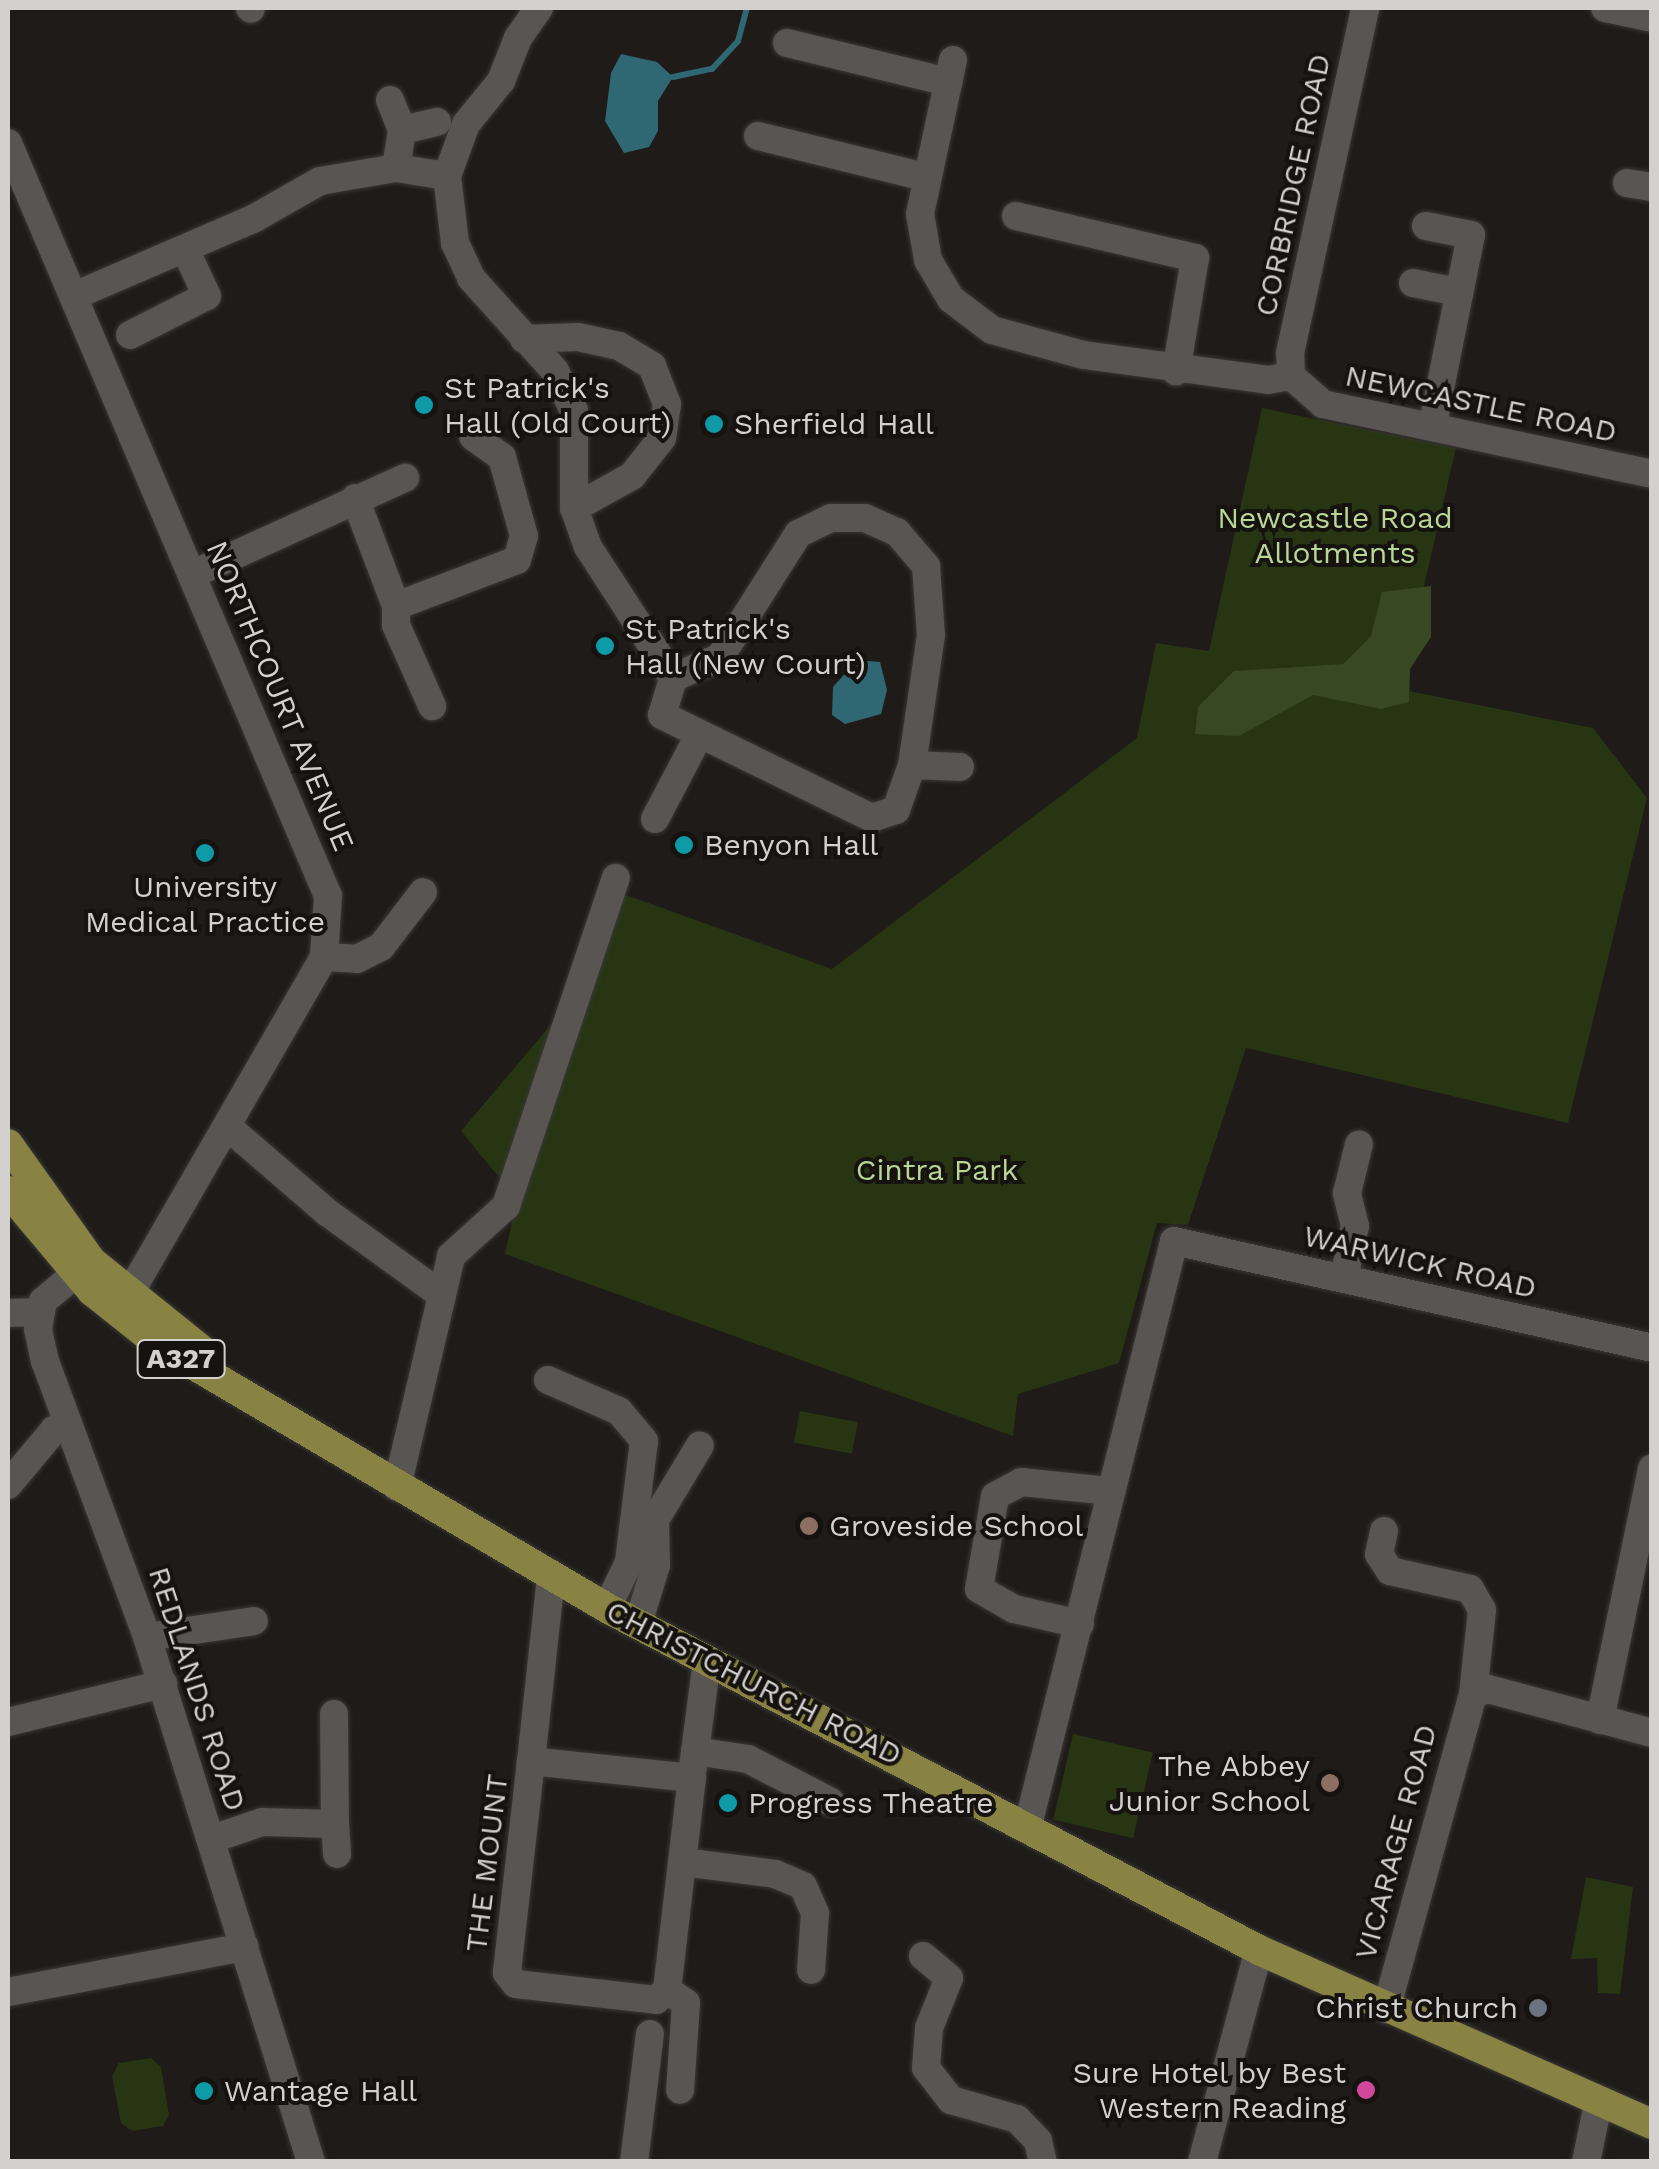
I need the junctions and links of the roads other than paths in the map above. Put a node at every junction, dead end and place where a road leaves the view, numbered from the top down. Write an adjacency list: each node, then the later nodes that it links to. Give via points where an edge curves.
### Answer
1 (540, 8): 12 (street, via 518,38 501,81 466,124)
2 (1365, 8): 23 (street, CORBRIDGE ROAD, via 1290,353)
3 (1605, 8): 4 (street)
4 (1652, 18)
5 (787, 43): 13 (street, via 951,71)
6 (390, 100): 8 (street)
7 (437, 122): 8 (street)
8 (402, 130): 11 (street)
9 (758, 136): 13 (street)
10 (8, 143): 19 (street, NORTHCOURT AVENUE)
11 (396, 168): 12 (street); 16 (street, via 320,180)
12 (447, 176): 21 (street, via 454,243 471,278)
13 (926, 177): 22 (street, via 920,214 928,260 951,299 992,330)
14 (1016, 216): 22 (street, via 1195,258)
15 (1426, 226): 18 (street, via 1471,236)
16 (185, 249): 19 (street); 20 (street, via 207,296)
17 (1412, 283): 18 (street)
18 (1458, 292): 24 (street)
19 (74, 296): 30 (street, NORTHCOURT AVENUE)
20 (130, 336)
21 (524, 340): 29 (street, via 555,370 574,411); 29 (street, via 578,337 619,346 652,366 667,404 662,438 632,476)
22 (1176, 371): 23 (street, via 1268,380)
23 (1292, 376): 24 (street, NEWCASTLE ROAD, via 1323,404)
24 (1433, 423): 26 (street, NEWCASTLE ROAD)
25 (472, 436): 31 (street, via 502,457 524,536 518,560)
26 (1652, 474)
27 (405, 478): 28 (street)
28 (355, 498): 30 (street); 31 (street)
29 (574, 508): 32 (street, via 617,600)
30 (193, 574): 40 (street, NORTHCOURT AVENUE, via 328,896)
31 (396, 606): 33 (street, via 396,625)
32 (673, 678): 34 (street, via 662,715); 35 (street, via 720,657 798,534 832,518 865,518 897,532 926,566 932,635)
33 (432, 706)
34 (698, 737): 35 (street, via 872,818 896,810); 37 (street)
35 (912, 765): 36 (street)
36 (960, 767)
37 (655, 819)
38 (616, 878): 47 (street, via 506,1206 450,1256)
39 (423, 892): 40 (street, via 381,947 357,959)
40 (324, 957): 41 (street, NORTHCOURT AVENUE)
41 (228, 1127): 47 (street, via 328,1213); 48 (street, NORTHCOURT AVENUE)
42 (8, 1144): 45 (main road, A327)
43 (1359, 1144): 46 (street, via 1348,1193 1355,1226)
44 (8, 1191): 45 (main road, A327)
45 (84, 1267): 48 (main road, CHRISTCHURCH ROAD / A327); 49 (street)
46 (1344, 1278): 51 (street, WARWICK ROAD); 58 (street, WARWICK ROAD, via 1174,1242)
47 (439, 1293): 57 (street)
48 (124, 1304): 57 (main road, CHRISTCHURCH ROAD / A327, via 220,1364 249,1396)
49 (39, 1312): 50 (street); 53 (street, REDLANDS ROAD, via 45,1361)
50 (8, 1314)
51 (1652, 1348)
52 (548, 1380): 61 (street, via 580,1408 619,1411 644,1440 629,1562)
53 (68, 1424): 56 (street, via 54,1430); 65 (street, REDLANDS ROAD)
54 (700, 1445): 63 (street, via 654,1520 656,1565)
55 (1652, 1468): 70 (street)
56 (8, 1486)
57 (397, 1487): 60 (main road, CHRISTCHURCH ROAD / A327)
58 (1109, 1492): 64 (street); 64 (street, via 1021,1482 995,1496 979,1589 1014,1609)
59 (1384, 1531): 68 (street, VICARAGE ROAD, via 1379,1554 1390,1571 1470,1590 1482,1610)
60 (551, 1576): 61 (main road, CHRISTCHURCH ROAD / A327); 73 (street, THE MOUNT)
61 (606, 1608): 63 (main road, CHRISTCHURCH ROAD / A327)
62 (254, 1621): 65 (street)
63 (638, 1624): 66 (main road, CHRISTCHURCH ROAD / A327)
64 (1080, 1624): 77 (street)
65 (147, 1637): 67 (street, REDLANDS ROAD)
66 (707, 1661): 74 (street); 77 (main road, CHRISTCHURCH ROAD / A327)
67 (162, 1684): 71 (street); 78 (street, REDLANDS ROAD)
68 (1473, 1694): 70 (street, via 1488,1689); 87 (street, VICARAGE ROAD)
69 (334, 1714): 76 (street)
70 (1600, 1720): 72 (street)
71 (8, 1722)
72 (1652, 1733)
73 (531, 1760): 74 (street, THE MOUNT); 85 (street, THE MOUNT, via 507,1973 516,1984 656,2000)
74 (693, 1764): 75 (street, THE MOUNT, via 748,1759); 80 (street)
75 (831, 1802)
76 (335, 1824): 78 (street, via 262,1822); 79 (street)
77 (1027, 1829): 82 (main road, CHRISTCHURCH ROAD / A327)
78 (212, 1839): 81 (street, REDLANDS ROAD)
79 (336, 1854)
80 (683, 1862): 84 (street, via 774,1874 803,1886 816,1913); 85 (street)
81 (245, 1947): 86 (street); 92 (street, REDLANDS ROAD)
82 (1259, 1950): 87 (main road, CHRISTCHURCH ROAD / A327); 95 (street)
83 (923, 1956): 94 (street, via 949,1978 928,2028 926,2068 951,2100 1017,2119 1038,2141)
84 (811, 1970)
85 (667, 1990): 89 (street, via 686,2003)
86 (8, 1992)
87 (1386, 2009): 90 (main road, CHRISTCHURCH ROAD / A327)
88 (650, 2034): 93 (street)
89 (680, 2090)
90 (1598, 2104): 91 (main road, CHRISTCHURCH ROAD / A327); 96 (street)
91 (1652, 2124)
92 (311, 2162)
93 (634, 2162)
94 (1043, 2162)
95 (1202, 2162)
96 (1586, 2162)

